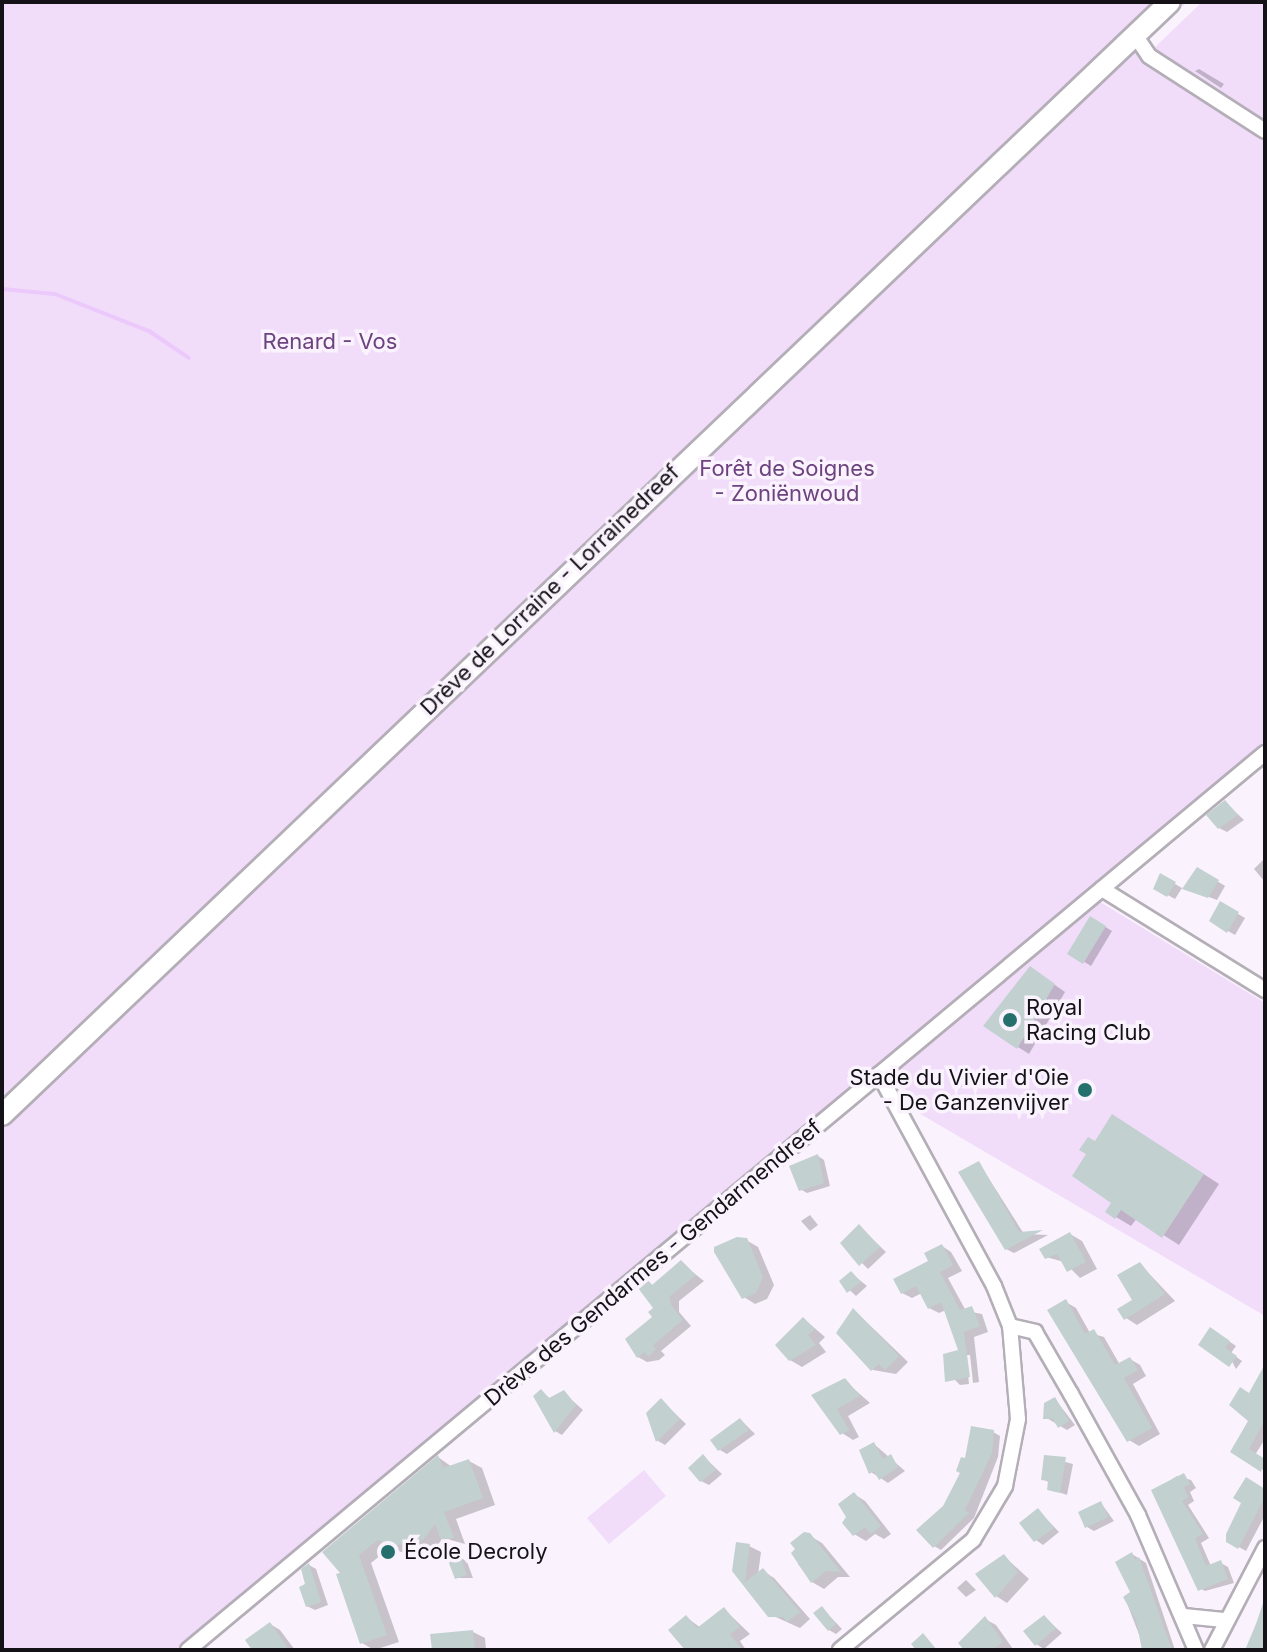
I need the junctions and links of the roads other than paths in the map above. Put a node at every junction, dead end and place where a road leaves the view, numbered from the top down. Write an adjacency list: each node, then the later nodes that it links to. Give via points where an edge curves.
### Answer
1 (1170, 2): 2 (main road, Drève de Lorraine - Lorrainedreef)
2 (1135, 35): 3 (street, via 1149,56); 8 (main road, Drève de Lorraine - Lorrainedreef)
3 (1265, 131)
4 (1265, 753): 5 (street, Drève des Gendarmes - Gendarmendreef)
5 (1102, 889): 6 (street); 7 (street, Drève des Gendarmes - Gendarmendreef)
6 (1265, 990)
7 (882, 1071): 9 (street); 13 (street, Drève des Gendarmes - Gendarmendreef)
8 (2, 1115)
9 (1010, 1326): 11 (street, via 1035,1332 1138,1515); 14 (street, via 1016,1369 1015,1453 992,1513 950,1562)
10 (1265, 1548): 12 (street)
11 (1184, 1616): 12 (street); 15 (street)
12 (1224, 1620): 16 (street)
13 (188, 1650)
14 (840, 1650)
15 (1196, 1650)
16 (1212, 1650)

